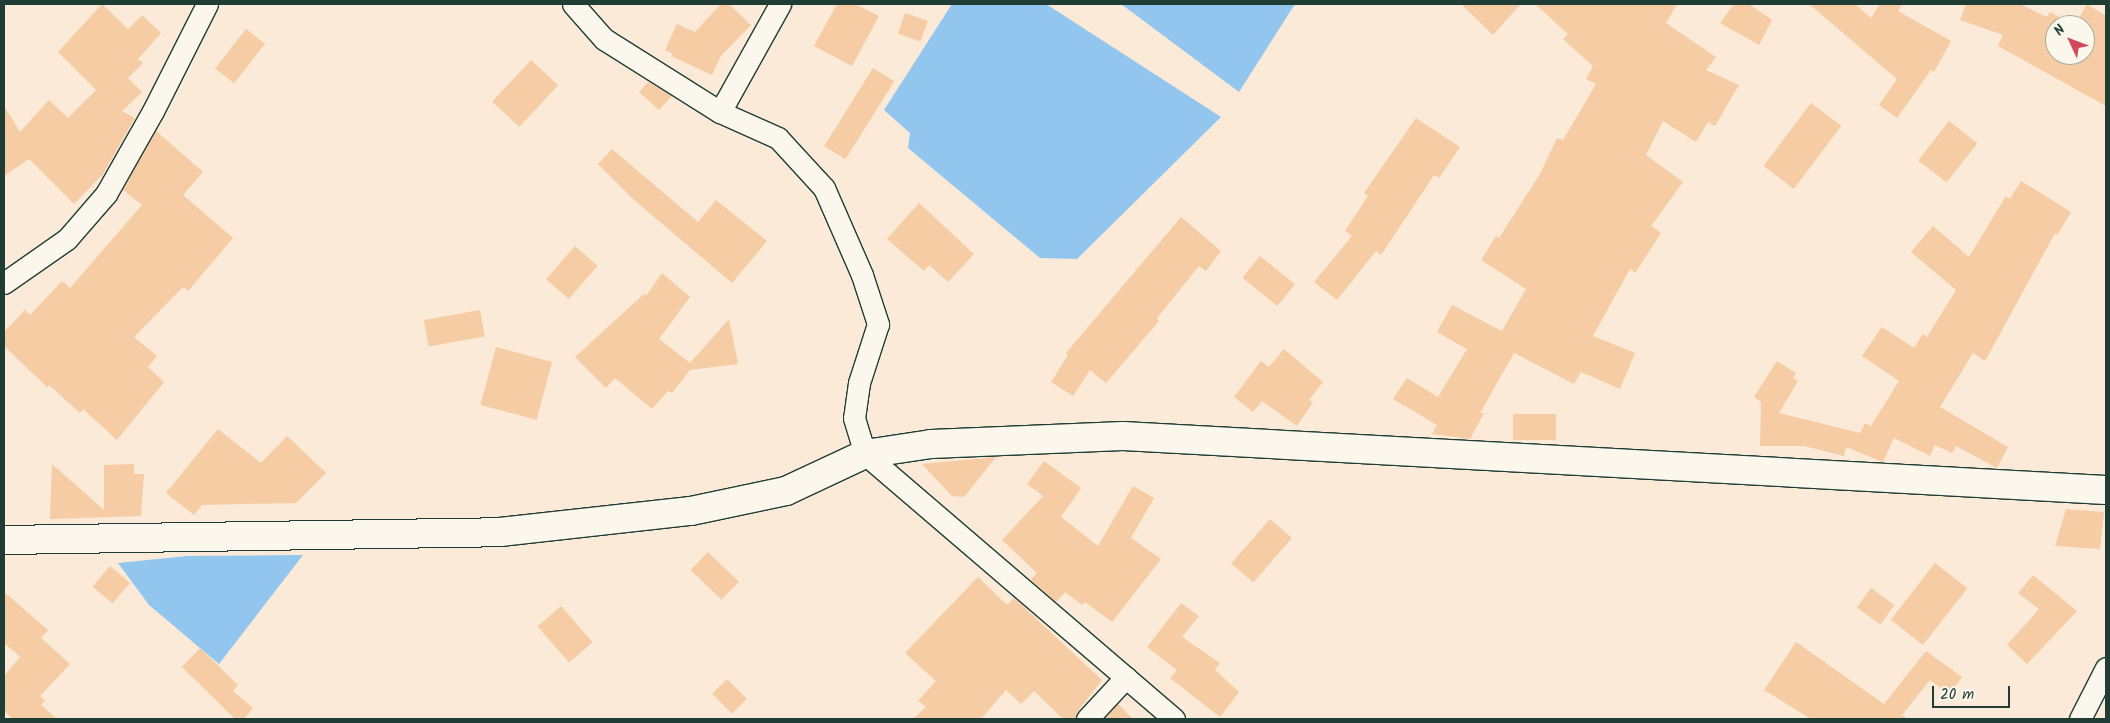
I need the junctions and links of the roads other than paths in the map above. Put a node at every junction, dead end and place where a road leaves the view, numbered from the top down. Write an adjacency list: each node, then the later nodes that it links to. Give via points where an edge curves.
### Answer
1 (207, 4): 5 (street, via 153,112 106,194 68,239)
2 (573, 4): 4 (street, via 604,39)
3 (780, 4): 4 (street)
4 (720, 112): 6 (street, via 778,138 824,188 862,275 878,324 859,383 854,418)
5 (4, 283)
6 (865, 454): 7 (main road, via 931,444 1123,436); 8 (main road, via 786,491 691,511 500,532); 10 (street)
7 (2106, 490)
8 (4, 540)
9 (2106, 668): 13 (street)
10 (1126, 677): 11 (street); 12 (street)
11 (1086, 719)
12 (1174, 719)
13 (2080, 719)

